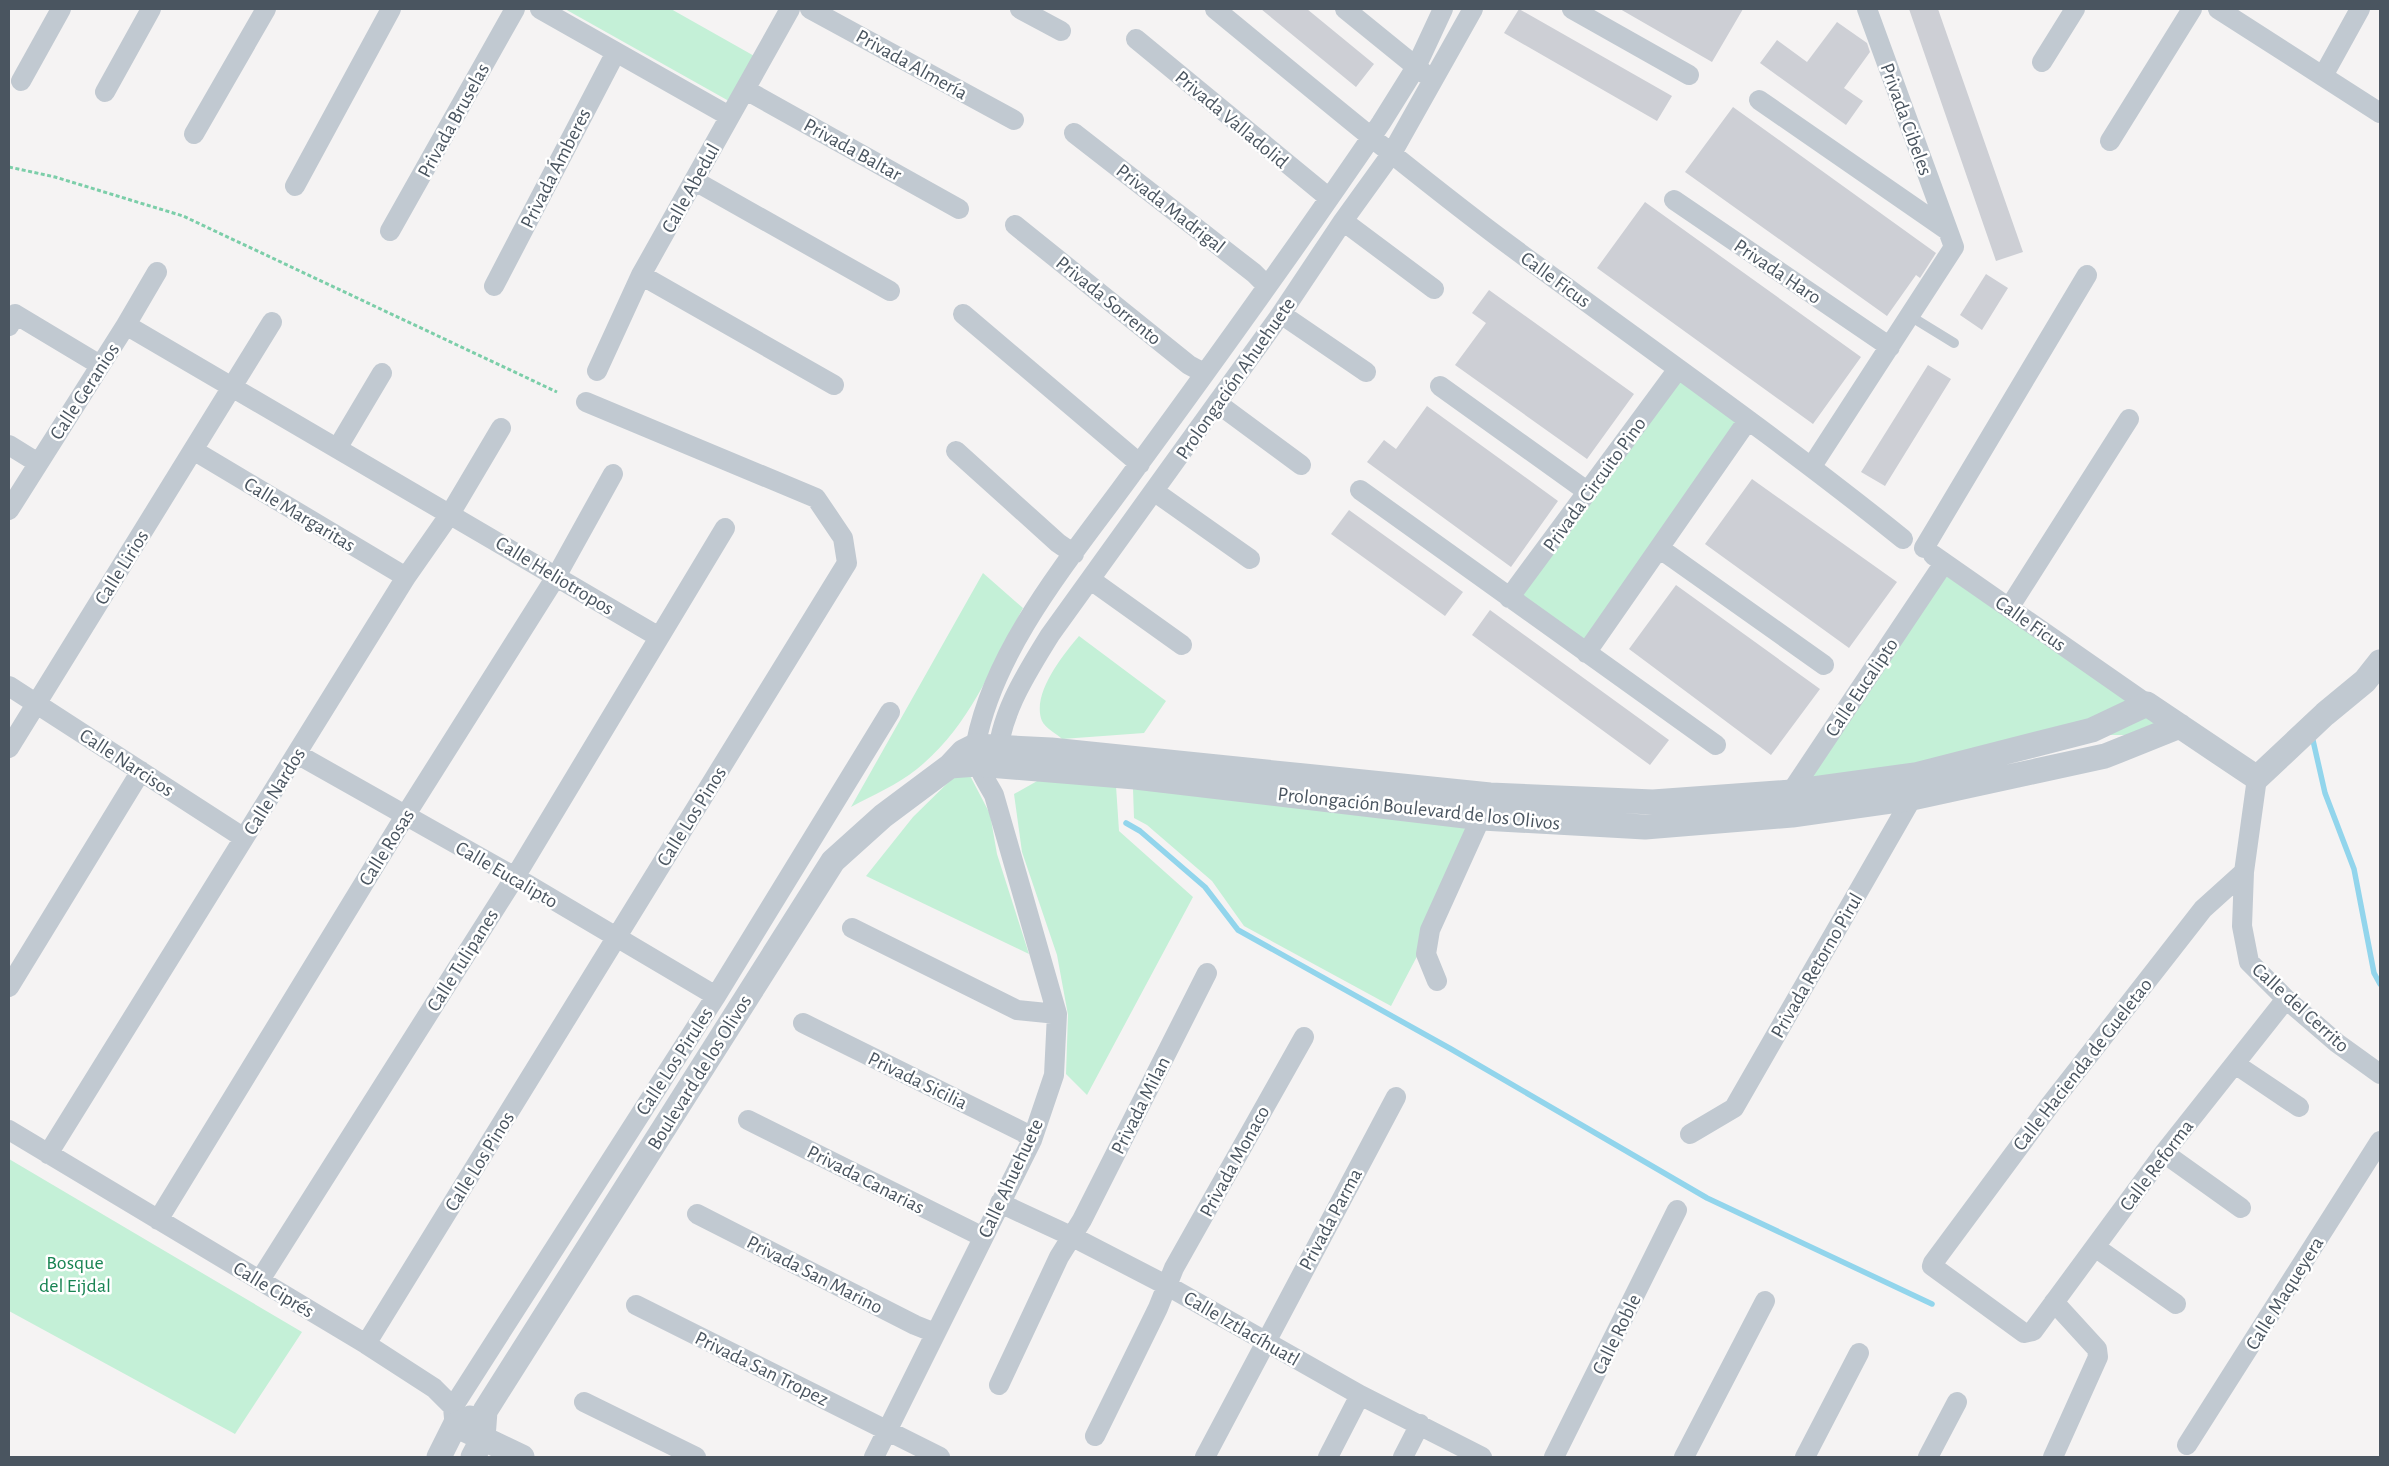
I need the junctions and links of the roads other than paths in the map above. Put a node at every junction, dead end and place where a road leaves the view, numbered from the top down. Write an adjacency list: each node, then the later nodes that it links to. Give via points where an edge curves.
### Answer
1 (61, 9): 27 (street)
2 (151, 9): 30 (street)
3 (266, 9): 36 (street)
4 (391, 9): 41 (street)
5 (515, 9): 48 (street, Privada Bruselas)
6 (540, 9): 22 (street)
7 (810, 9): 34 (street, Privada Almería)
8 (1020, 9): 20 (street)
9 (1216, 9): 37 (street, Calle Ficus)
10 (1345, 9): 24 (street)
11 (1443, 9): 24 (street, Prolongación Ahuehuete)
12 (1473, 9): 28 (street, Prolongación Ahuehuete)
13 (1572, 9): 25 (street)
14 (1867, 9): 47 (street, Privada Cibeles)
15 (2075, 9): 23 (street)
16 (2192, 9): 38 (street)
17 (2218, 9): 26 (street)
18 (2360, 9): 26 (street)
19 (783, 12): 29 (street, Calle Abedul)
20 (1061, 31)
21 (1136, 40): 42 (street, Privada Valladolid)
22 (616, 52): 33 (street); 53 (street, Privada Ámberes)
23 (2042, 62)
24 (1416, 67): 28 (street); 37 (street, Prolongación Ahuehuete)
25 (1689, 75)
26 (2322, 76): 32 (street)
27 (21, 80)
28 (1433, 82): 39 (street, Prolongación Ahuehuete)
29 (746, 90): 33 (street, Calle Abedul); 44 (street, Privada Baltar)
30 (105, 92)
31 (1759, 100): 47 (street, Privada Cibeles)
32 (2380, 113)
33 (729, 116): 40 (street, Calle Abedul)
34 (1014, 120)
35 (1074, 133): 52 (street, Privada Madrigal)
36 (194, 134)
37 (1371, 137): 39 (street, Calle Ficus); 42 (street, Prolongación Ahuehuete)
38 (2110, 141)
39 (1392, 153): 45 (street, Prolongación Ahuehuete); 65 (street, Calle Ficus, via 1502,239)
40 (695, 180): 50 (street, Calle Abedul); 55 (street)
41 (295, 186)
42 (1328, 198): 52 (street, Prolongación Ahuehuete)
43 (1674, 200): 62 (street, Privada Haro)
44 (959, 209)
45 (1343, 221): 54 (street); 58 (street, Prolongación Ahuehuete)
46 (1015, 225): 69 (street, Privada Sorrento, via 1189,365)
47 (1947, 230): 56 (street, Privada Cibeles, via 1954,247)
48 (390, 231)
49 (157, 272): 60 (street, Calle Geranios)
50 (641, 275): 66 (street, Calle Abedul); 70 (street)
51 (2087, 275): 93 (street)
52 (1266, 285): 69 (street, Prolongación Ahuehuete)
53 (494, 286)
54 (1434, 289)
55 (890, 291)
56 (1915, 309): 62 (street); 63 (lane)
57 (963, 314): 83 (street)
58 (1281, 314): 67 (street); 74 (street, Prolongación Ahuehuete)
59 (272, 322): 71 (street, Calle Lirios)
60 (126, 325): 64 (street, Calle Geranios); 71 (street, Calle Heliotropos)
61 (9, 326): 64 (street, via 15,314)
62 (1886, 344): 85 (street)
63 (1954, 344)
64 (100, 365): 82 (street, Calle Geranios)
65 (1678, 368): 76 (street, Calle Ficus); 87 (street, Privada Circuito Pino)
66 (597, 370)
67 (1366, 372)
68 (382, 373): 79 (street)
69 (1204, 373): 83 (street, Prolongación Ahuehuete)
70 (834, 385)
71 (232, 386): 79 (street, Calle Heliotropos); 80 (street, Calle Lirios)
72 (1440, 386): 87 (street)
73 (586, 402): 127 (street, Calle Los Pinos, via 816,498 843,538 847,563)
74 (1217, 403): 84 (street); 89 (street, Prolongación Ahuehuete)
75 (2129, 419): 102 (street)
76 (1748, 420): 85 (street, Calle Ficus); 94 (street)
77 (501, 428): 91 (street, Calle Nardos)
78 (9, 445): 82 (street)
79 (338, 447): 91 (street, Calle Heliotropos)
80 (193, 450): 99 (street, Calle Margaritas); 109 (street, Calle Lirios)
81 (956, 451): 95 (street)
82 (38, 463): 90 (street, Calle Geranios)
83 (1140, 464): 95 (street, Prolongación Ahuehuete)
84 (1301, 465)
85 (1812, 466): 93 (street, Calle Ficus)
86 (614, 474): 98 (street, Calle Rosas)
87 (1581, 487): 101 (street, Privada Circuito Pino)
88 (1360, 490): 101 (street)
89 (1155, 492): 96 (street); 100 (street, Prolongación Ahuehuete)
90 (9, 510)
91 (450, 514): 98 (street, Calle Heliotropos); 99 (street, Calle Nardos)
92 (725, 528): 103 (street, Calle Tulipanes)
93 (1914, 543): 97 (street, Calle Ficus)
94 (1659, 548): 105 (street); 107 (street)
95 (1074, 554): 116 (street, Prolongación Ahuehuete, via 1016,641 991,692)
96 (1250, 559)
97 (1944, 563): 102 (street, Calle Ficus); 120 (street, Calle Eucalipto)
98 (557, 575): 103 (street, Calle Heliotropos); 122 (street, Calle Rosas)
99 (406, 577): 115 (street, Calle Nardos)
100 (1092, 580): 104 (street); 116 (street, Prolongación Ahuehuete, via 1050,635 1016,690)
101 (1501, 592): 105 (street)
102 (2009, 608): 110 (street, Calle Ficus)
103 (659, 637): 125 (street, Calle Tulipanes)
104 (1182, 644)
105 (1594, 658): 113 (street)
106 (2380, 662): 118 (street, via 2364,681)
107 (1824, 665)
108 (9, 686): 109 (street, Calle Narcisos)
109 (36, 703): 114 (street, Calle Lirios); 117 (street, Calle Narcisos)
110 (2147, 704): 112 (street); 119 (street, Prolongación Boulevard de los Olivos, via 2092,730)
111 (890, 712): 131 (street, Calle Los Pirules)
112 (2180, 726): 118 (street); 119 (street, Prolongación Boulevard de los Olivos, via 2105,756)
113 (1716, 744)
114 (9, 748)
115 (297, 754): 122 (street, Calle Eucalipto); 123 (street, Calle Nardos)
116 (987, 755): 121 (street, Prolongación Boulevard de los Olivos); 133 (street, Calle Ahuehuete, via 994,795); 170 (street, Boulevard de los Olivos, via 963,752 950,766 882,816 833,861)
117 (141, 771): 123 (street, Calle Narcisos); 130 (street)
118 (2257, 778): 124 (street, Calle del Cerrito)
119 (1914, 786): 120 (street, Prolongación Boulevard de los Olivos); 142 (street, Privada Retorno Pirul, via 1734,1108)
120 (1791, 804): 121 (street, Prolongación Boulevard de los Olivos, via 1653,802)
121 (1486, 807): 129 (street, via 1430,930 1426,954)
122 (405, 816): 125 (street, Calle Eucalipto); 151 (street, Calle Rosas)
123 (244, 838): 146 (street, Calle Nardos)
124 (2244, 872): 132 (street, Calle del Cerrito, via 2242,926 2249,962); 162 (street, Calle Hacienda de Gueletao, via 2196,917 1933,1263 1932,1266)
125 (515, 878): 127 (street, Calle Eucalipto); 155 (street, Calle Tulipanes)
126 (852, 928): 133 (street, via 1017,1010)
127 (617, 937): 131 (street, Calle Eucalipto); 164 (street, Calle Los Pinos)
128 (1207, 973): 152 (street, Privada Milan)
129 (1436, 981)
130 (9, 987)
131 (716, 996): 171 (street, Calle Los Pirules)
132 (2286, 999): 136 (street, Calle Reforma); 137 (street, Calle del Cerrito, via 2337,1043)
133 (1057, 1014): 143 (street, Calle Ahuehuete, via 1054,1075)
134 (803, 1023): 143 (street, Privada Sicilia, via 1023,1132)
135 (1304, 1037): 156 (street, Privada Monaco)
136 (2235, 1064): 139 (street); 145 (street, Calle Reforma)
137 (2380, 1074)
138 (1396, 1097): 163 (street, Privada Parma)
139 (2299, 1108)
140 (748, 1120): 153 (street, Privada Canarias)
141 (9, 1130): 146 (street, Calle Ciprés)
142 (1690, 1134)
143 (1032, 1140): 147 (street, Calle Ahuehuete)
144 (2380, 1141): 175 (street, Calle Maqueyera)
145 (2164, 1153): 148 (street); 154 (street, Calle Reforma)
146 (48, 1154): 151 (street, Calle Ciprés)
147 (1000, 1203): 152 (street, Calle Iztlacíhuatl); 153 (street, Calle Ahuehuete)
148 (2241, 1208)
149 (1677, 1210): 186 (street, Calle Roble)
150 (697, 1214): 161 (street, Privada San Marino)
151 (158, 1220): 155 (street, Calle Ciprés)
152 (1071, 1236): 156 (street, Calle Iztlacíhuatl); 166 (street, Privada Milan)
153 (983, 1238): 161 (street, Calle Ahuehuete)
154 (2095, 1247): 158 (street, Calle Reforma); 159 (street)
155 (260, 1280): 164 (street, Calle Ciprés)
156 (1166, 1285): 163 (street, Calle Iztlacíhuatl); 174 (street, Privada Monaco, via 1158,1308)
157 (1765, 1301): 187 (street)
158 (2054, 1302): 162 (street, Calle Reforma); 190 (street, via 2097,1349 2098,1357)
159 (2176, 1304)
160 (636, 1305): 173 (street, Privada San Tropez)
161 (935, 1333): 173 (street, Calle Ahuehuete)
162 (2028, 1334)
163 (1264, 1342): 167 (street, Calle Iztlacíhuatl); 182 (street, Privada Parma)
164 (366, 1344): 171 (street, Calle Ciprés, via 434,1388)
165 (1859, 1353): 188 (street)
166 (999, 1385)
167 (1360, 1394): 172 (street, Calle Iztlacíhuatl); 183 (street)
168 (584, 1402): 179 (street)
169 (1956, 1402): 189 (street)
170 (485, 1411): 171 (street); 176 (street, Boulevard de los Olivos)
171 (454, 1416): 176 (street, Calle Ciprés); 177 (street)
172 (1420, 1424): 184 (street); 185 (street, Calle Iztlacíhuatl)
173 (887, 1431): 180 (street, Calle Ahuehuete); 181 (street, Privada San Tropez)
174 (1095, 1436)
175 (2187, 1445)
176 (478, 1448): 178 (street, Calle Ciprés)
177 (439, 1457)
178 (522, 1457)
179 (696, 1457)
180 (874, 1457)
181 (940, 1457)
182 (1205, 1457)
183 (1328, 1457)
184 (1403, 1457)
185 (1482, 1457)
186 (1554, 1457)
187 (1684, 1457)
188 (1805, 1457)
189 (1928, 1457)
190 (2053, 1457)

